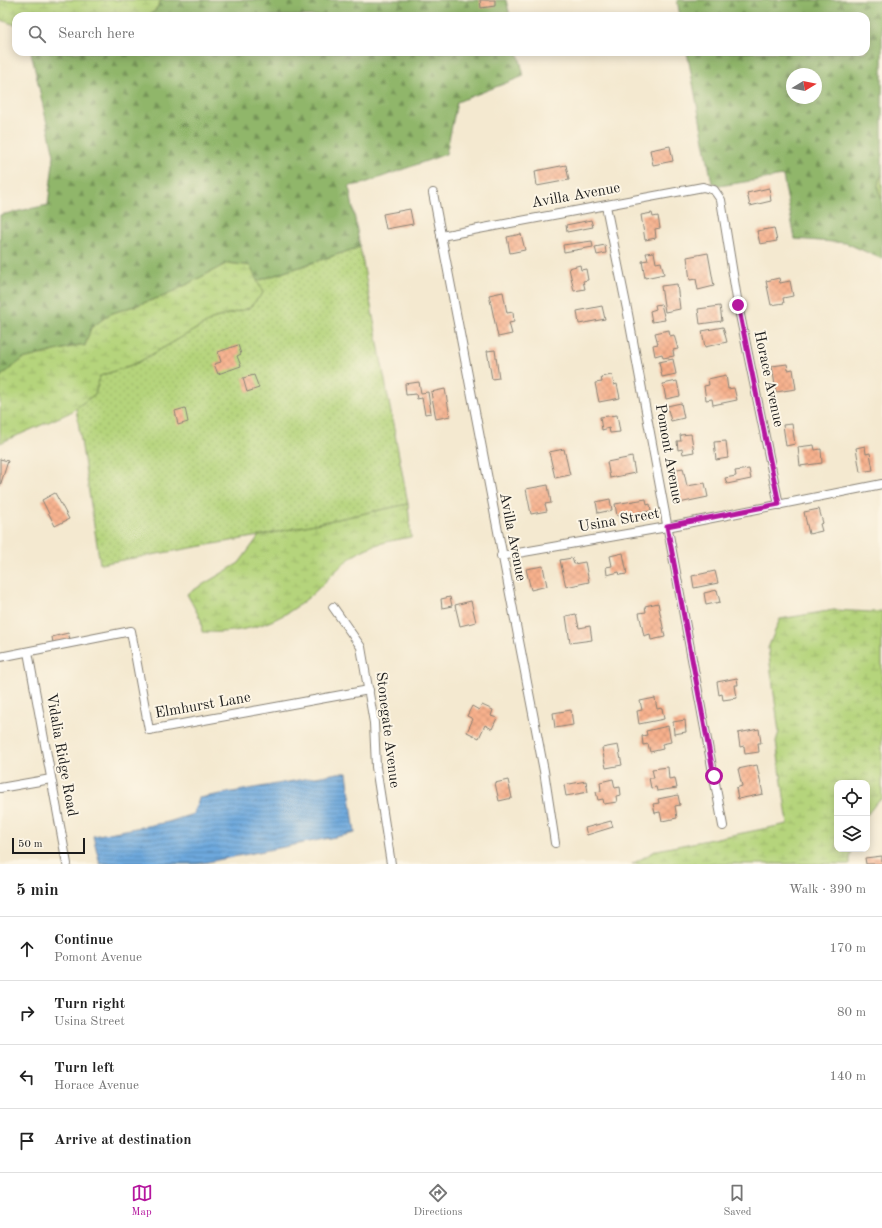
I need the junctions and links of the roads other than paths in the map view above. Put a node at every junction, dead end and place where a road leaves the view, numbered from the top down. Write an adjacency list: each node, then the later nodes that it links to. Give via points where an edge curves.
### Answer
1 (714, 190): 3 (street, Avilla Avenue, via 703,186); 6 (street, Horace Avenue, via 720,200 738,305)
2 (433, 193): 4 (street, Avilla Avenue)
3 (606, 206): 4 (street, Avilla Avenue); 7 (street, Pomont Avenue)
4 (441, 236): 8 (street, Avilla Avenue)
5 (882, 484): 6 (street, Usina Street)
6 (779, 504): 7 (street, Usina Street)
7 (667, 526): 8 (street, Usina Street); 15 (street, Pomont Avenue)
8 (501, 556): 16 (street, Avilla Avenue, via 544,771)
9 (333, 607): 12 (street, Stonegate Avenue, via 361,647)
10 (28, 652): 11 (street); 12 (street, Elmhurst Lane, via 131,631 149,730); 13 (street, Vidalia Ridge Road)
11 (0, 657)
12 (369, 690): 18 (street, Stonegate Avenue, via 374,722 376,767)
13 (52, 779): 14 (street); 17 (street, Vidalia Ridge Road)
14 (0, 788)
15 (723, 826)
16 (555, 843)
17 (67, 864)
18 (391, 864)

